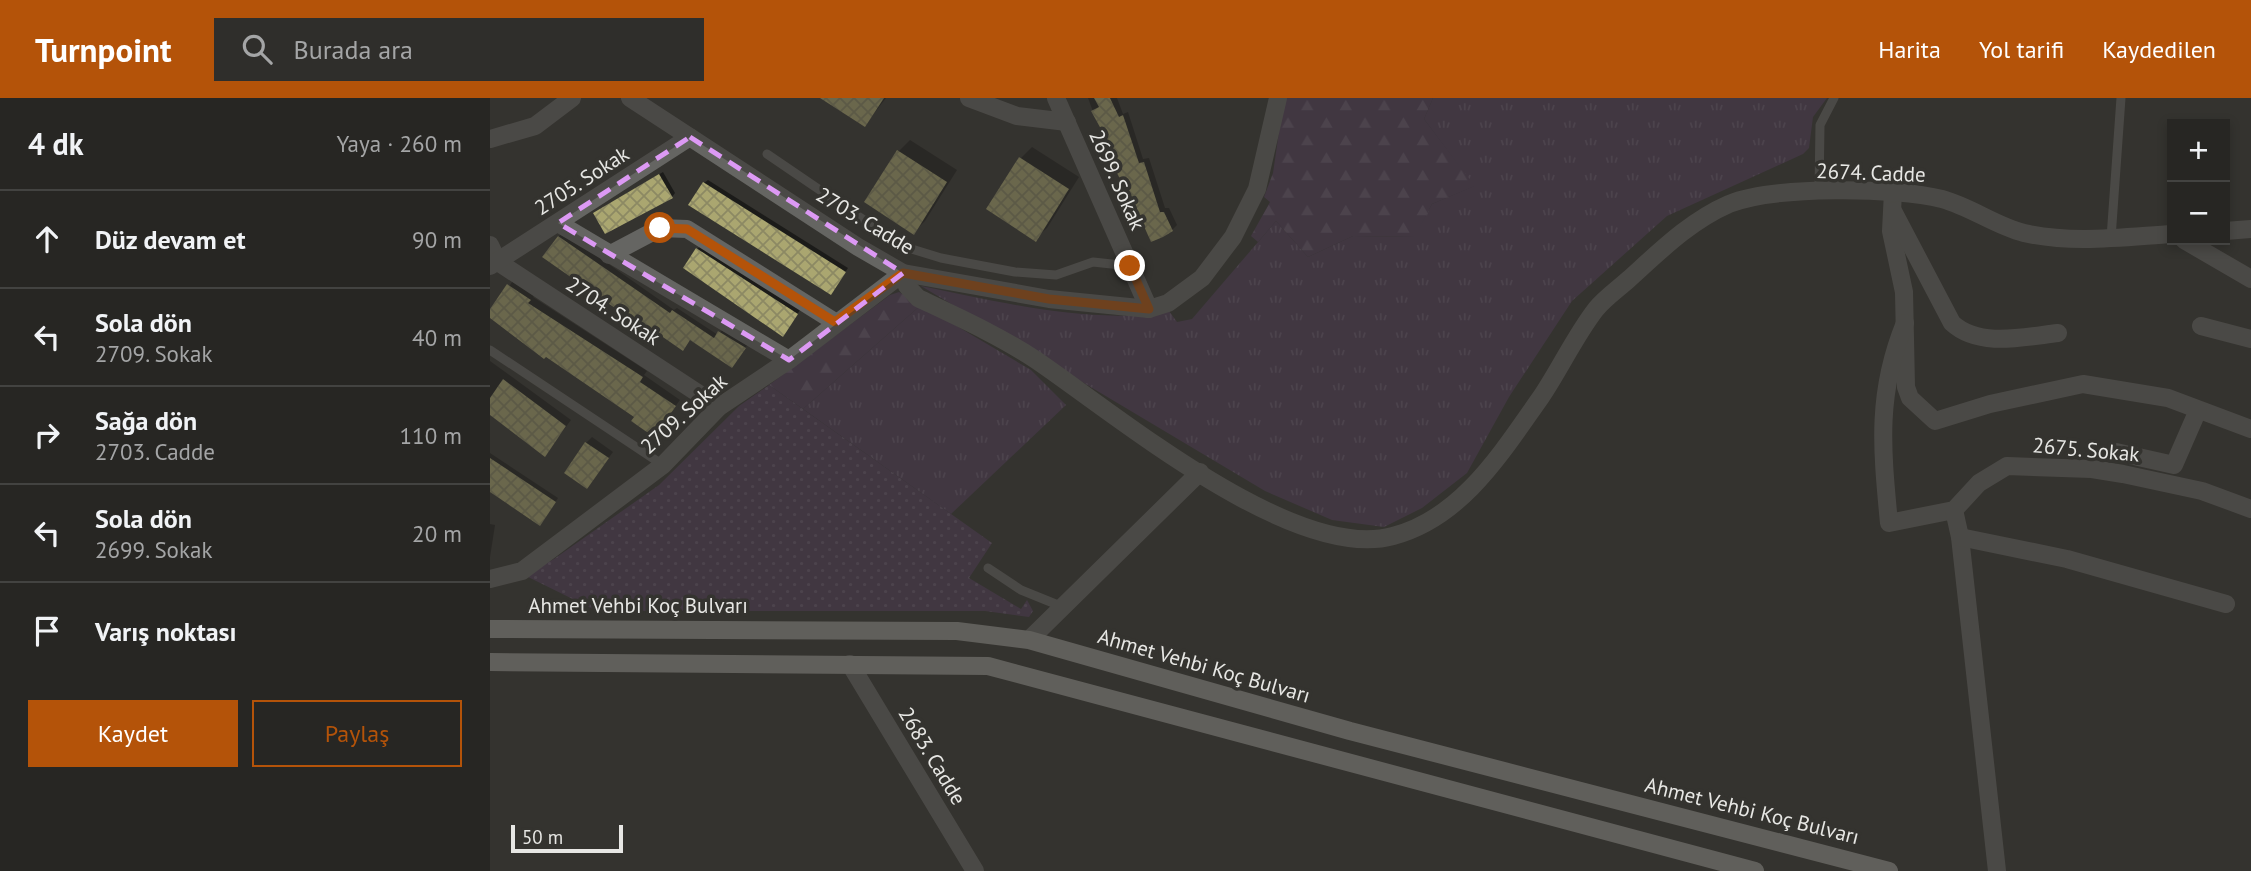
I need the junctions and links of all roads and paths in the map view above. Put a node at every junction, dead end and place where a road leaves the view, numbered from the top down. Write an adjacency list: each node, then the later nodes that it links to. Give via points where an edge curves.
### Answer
1 (572, 98): 10 (street, via 535,126)
2 (630, 98): 9 (street, 2703. Cadde)
3 (968, 98): 8 (street, via 1017,116)
4 (1056, 98): 8 (street, 2699. Sokak)
5 (1278, 98): 26 (street, via 1257,190 1233,237 1202,278 1168,303)
6 (1834, 98): 12 (lane, via 1820,125)
7 (2121, 98): 18 (lane)
8 (1067, 122): 23 (street, 2699. Sokak)
9 (690, 137): 14 (street, 2705. Sokak); 24 (street, 2703. Cadde)
10 (490, 139)
11 (767, 154): 23 (lane, via 902,246 1014,272 1056,275 1093,262)
12 (1819, 193): 13 (street, 2674. Cadde); 39 (street, 2674. Cadde, via 1759,196 1730,204 1686,228 1597,308 1488,472 1441,514 1395,536 1361,541 1306,529 1263,512)
13 (1892, 200): 18 (street, 2674. Cadde, via 1954,203 2021,232); 28 (street, via 1891,231); 30 (street, via 1952,323 1962,332 1986,338)
14 (558, 223): 21 (street); 22 (street, 2705. Sokak)
15 (2251, 229): 16 (street)
16 (2230, 230)
17 (2167, 234): 18 (street, 2674. Cadde)
18 (2110, 238)
19 (490, 245): 22 (street)
20 (2193, 245): 25 (street)
21 (609, 255): 27 (street, via 660,228 687,229); 33 (street)
22 (494, 264): 34 (street, 2704. Sokak)
23 (1130, 266): 26 (street, 2699. Sokak)
24 (903, 273): 26 (street, 2703. Cadde, via 1049,299); 27 (street, 2709. Sokak); 39 (street, 2674. Cadde, via 907,286 919,298 1035,359)
25 (2251, 279)
26 (1149, 309)
27 (835, 322): 33 (street, 2709. Sokak)
28 (1905, 323): 35 (street, via 1906,387 1910,398 1935,421 2083,384 2168,398); 41 (street, via 1890,361 1884,411 1889,523)
29 (2201, 326): 31 (street)
30 (2058, 333)
31 (2251, 339)
32 (490, 350): 38 (lane)
33 (789, 360): 34 (street, 2709. Sokak)
34 (719, 407): 38 (street, 2709. Sokak)
35 (2199, 410): 36 (street); 37 (street, via 2174,465)
36 (2251, 429)
37 (2116, 452)
38 (663, 465): 44 (street, 2709. Sokak, via 522,571)
39 (1200, 472): 46 (street)
40 (2251, 509): 41 (street, 2675. Sokak, via 2202,491 2123,474 2007,466 1979,483)
41 (1954, 510): 42 (street)
42 (1960, 537): 45 (street, via 2067,559); 54 (street)
43 (988, 568): 46 (lane, via 1021,590)
44 (490, 579)
45 (2226, 604)
46 (1062, 607): 48 (street)
47 (490, 629): 48 (main road, Ahmet Vehbi Koç Bulvarı, via 944,630)
48 (1029, 640): 53 (main road, Ahmet Vehbi Koç Bulvarı, via 1350,731)
49 (490, 662): 50 (main road)
50 (850, 664): 51 (street, 2683. Cadde); 52 (main road, via 966,664 1013,671)
51 (975, 871)
52 (1755, 871)
53 (1889, 871)
54 (1997, 871)

